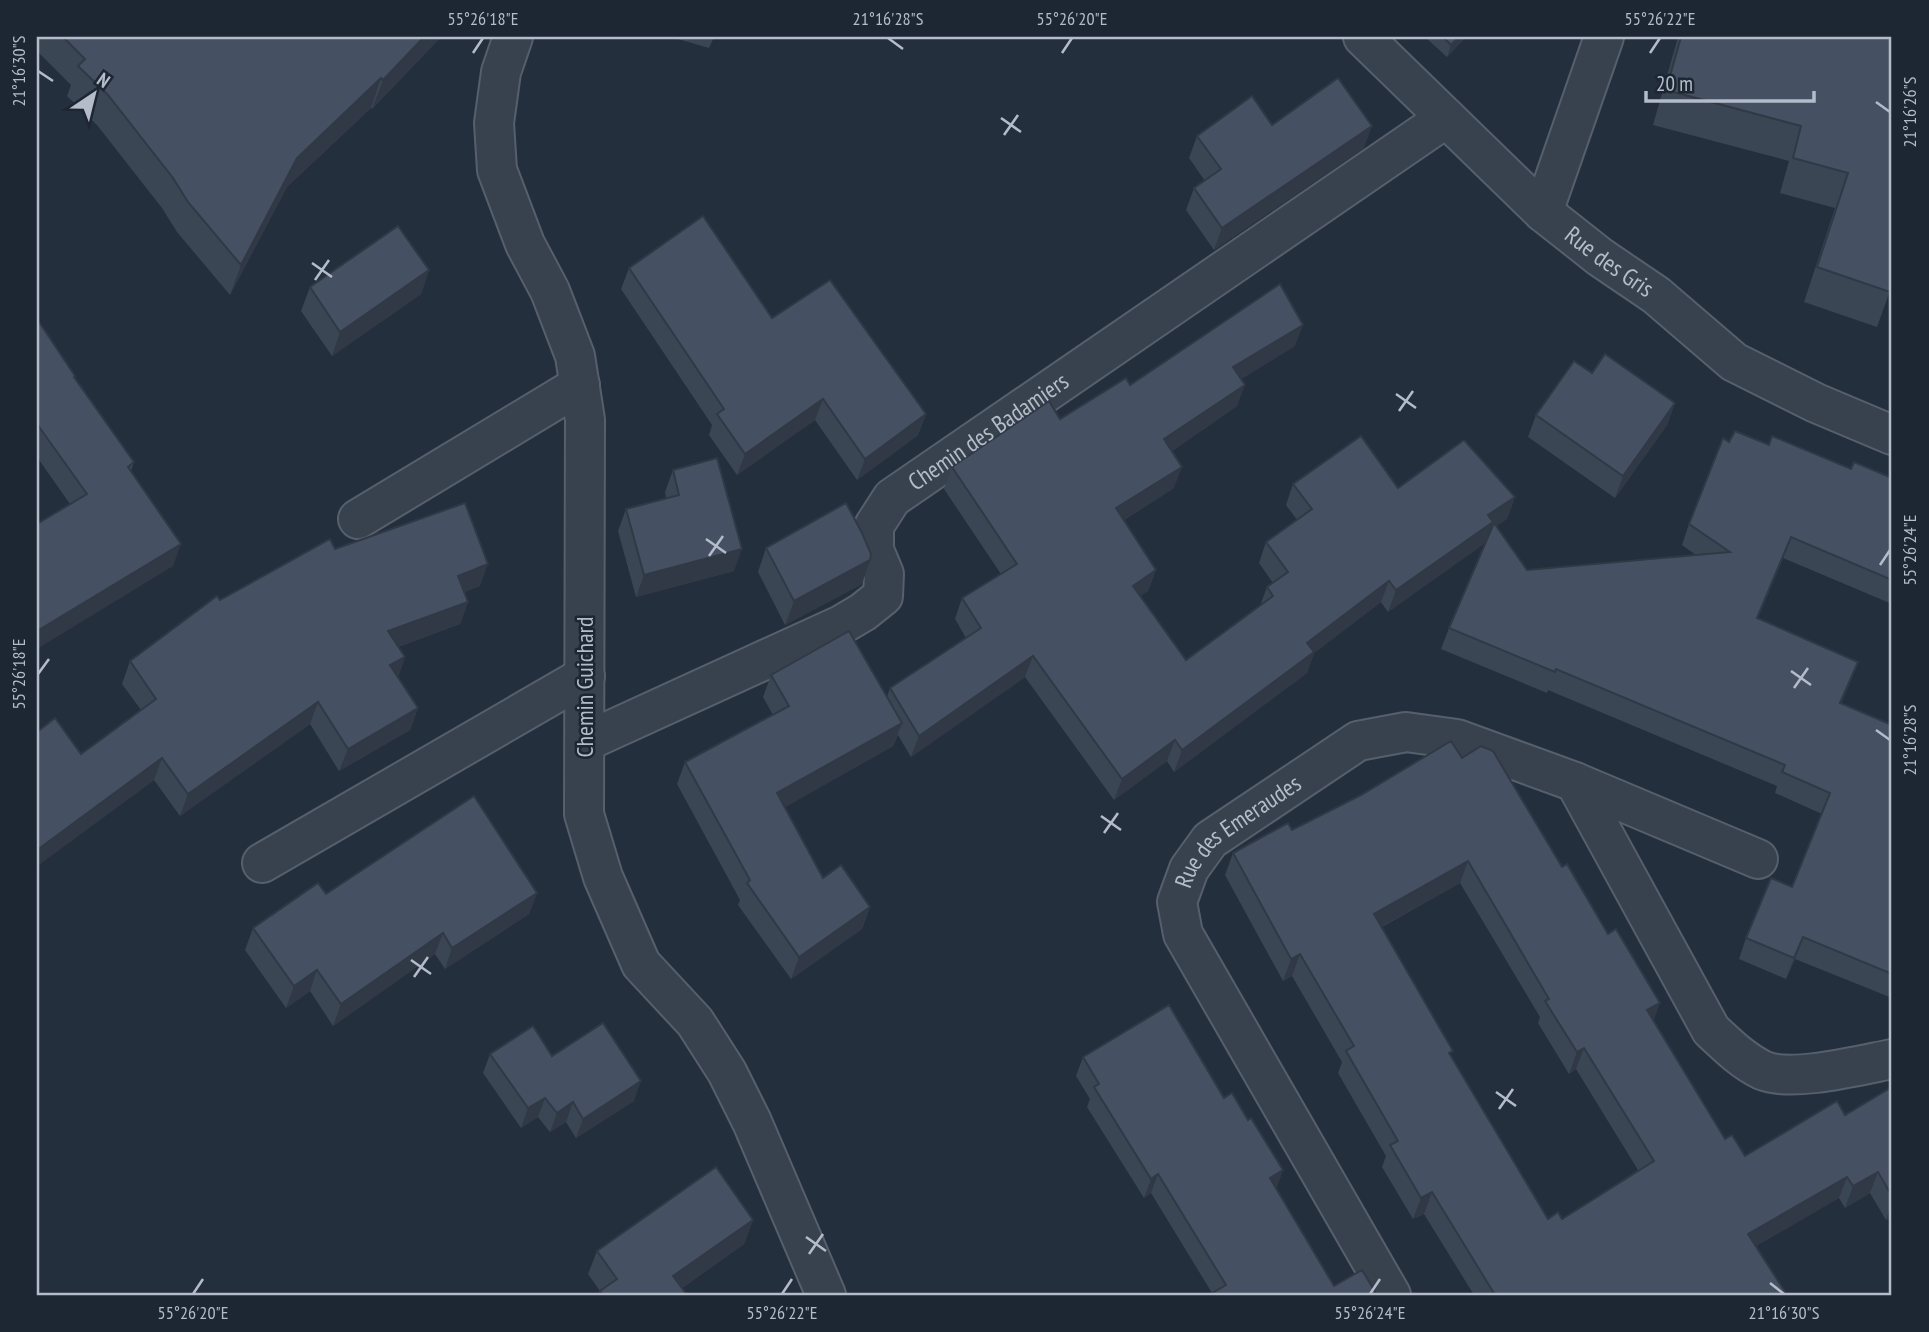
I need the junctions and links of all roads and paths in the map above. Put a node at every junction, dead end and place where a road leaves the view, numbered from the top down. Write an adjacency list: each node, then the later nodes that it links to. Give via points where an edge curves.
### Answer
1 (513, 37): 6 (street, Chemin Guichard, via 501,72 494,123 497,170 525,243 550,291 575,356)
2 (1363, 37): 4 (street, Rue des Gris)
3 (1604, 37): 5 (street)
4 (1446, 118): 5 (street, Rue des Gris); 10 (street, Chemin des Badamiers, via 892,498 874,526 874,551 884,574 883,596 863,612)
5 (1543, 212): 7 (street, Rue des Gris, via 1657,295 1734,362)
6 (580, 385): 8 (street); 9 (street, Chemin Guichard, via 585,420)
7 (1892, 435)
8 (358, 519)
9 (585, 676): 10 (street, Chemin Guichard); 13 (street)
10 (585, 742): 15 (street, Chemin Guichard, via 584,814 603,877 641,964 695,1022 727,1072)
11 (1575, 782): 12 (street, Rue des Emeraudes); 14 (street, via 1711,1030 1735,1054 1765,1071 1796,1074); 16 (street, Rue des Emeraudes, via 1457,739 1406,732 1359,741 1210,840 1189,869 1177,902 1183,934)
12 (1758, 859)
13 (262, 863)
14 (1892, 1059)
15 (826, 1295)
16 (1391, 1295)

